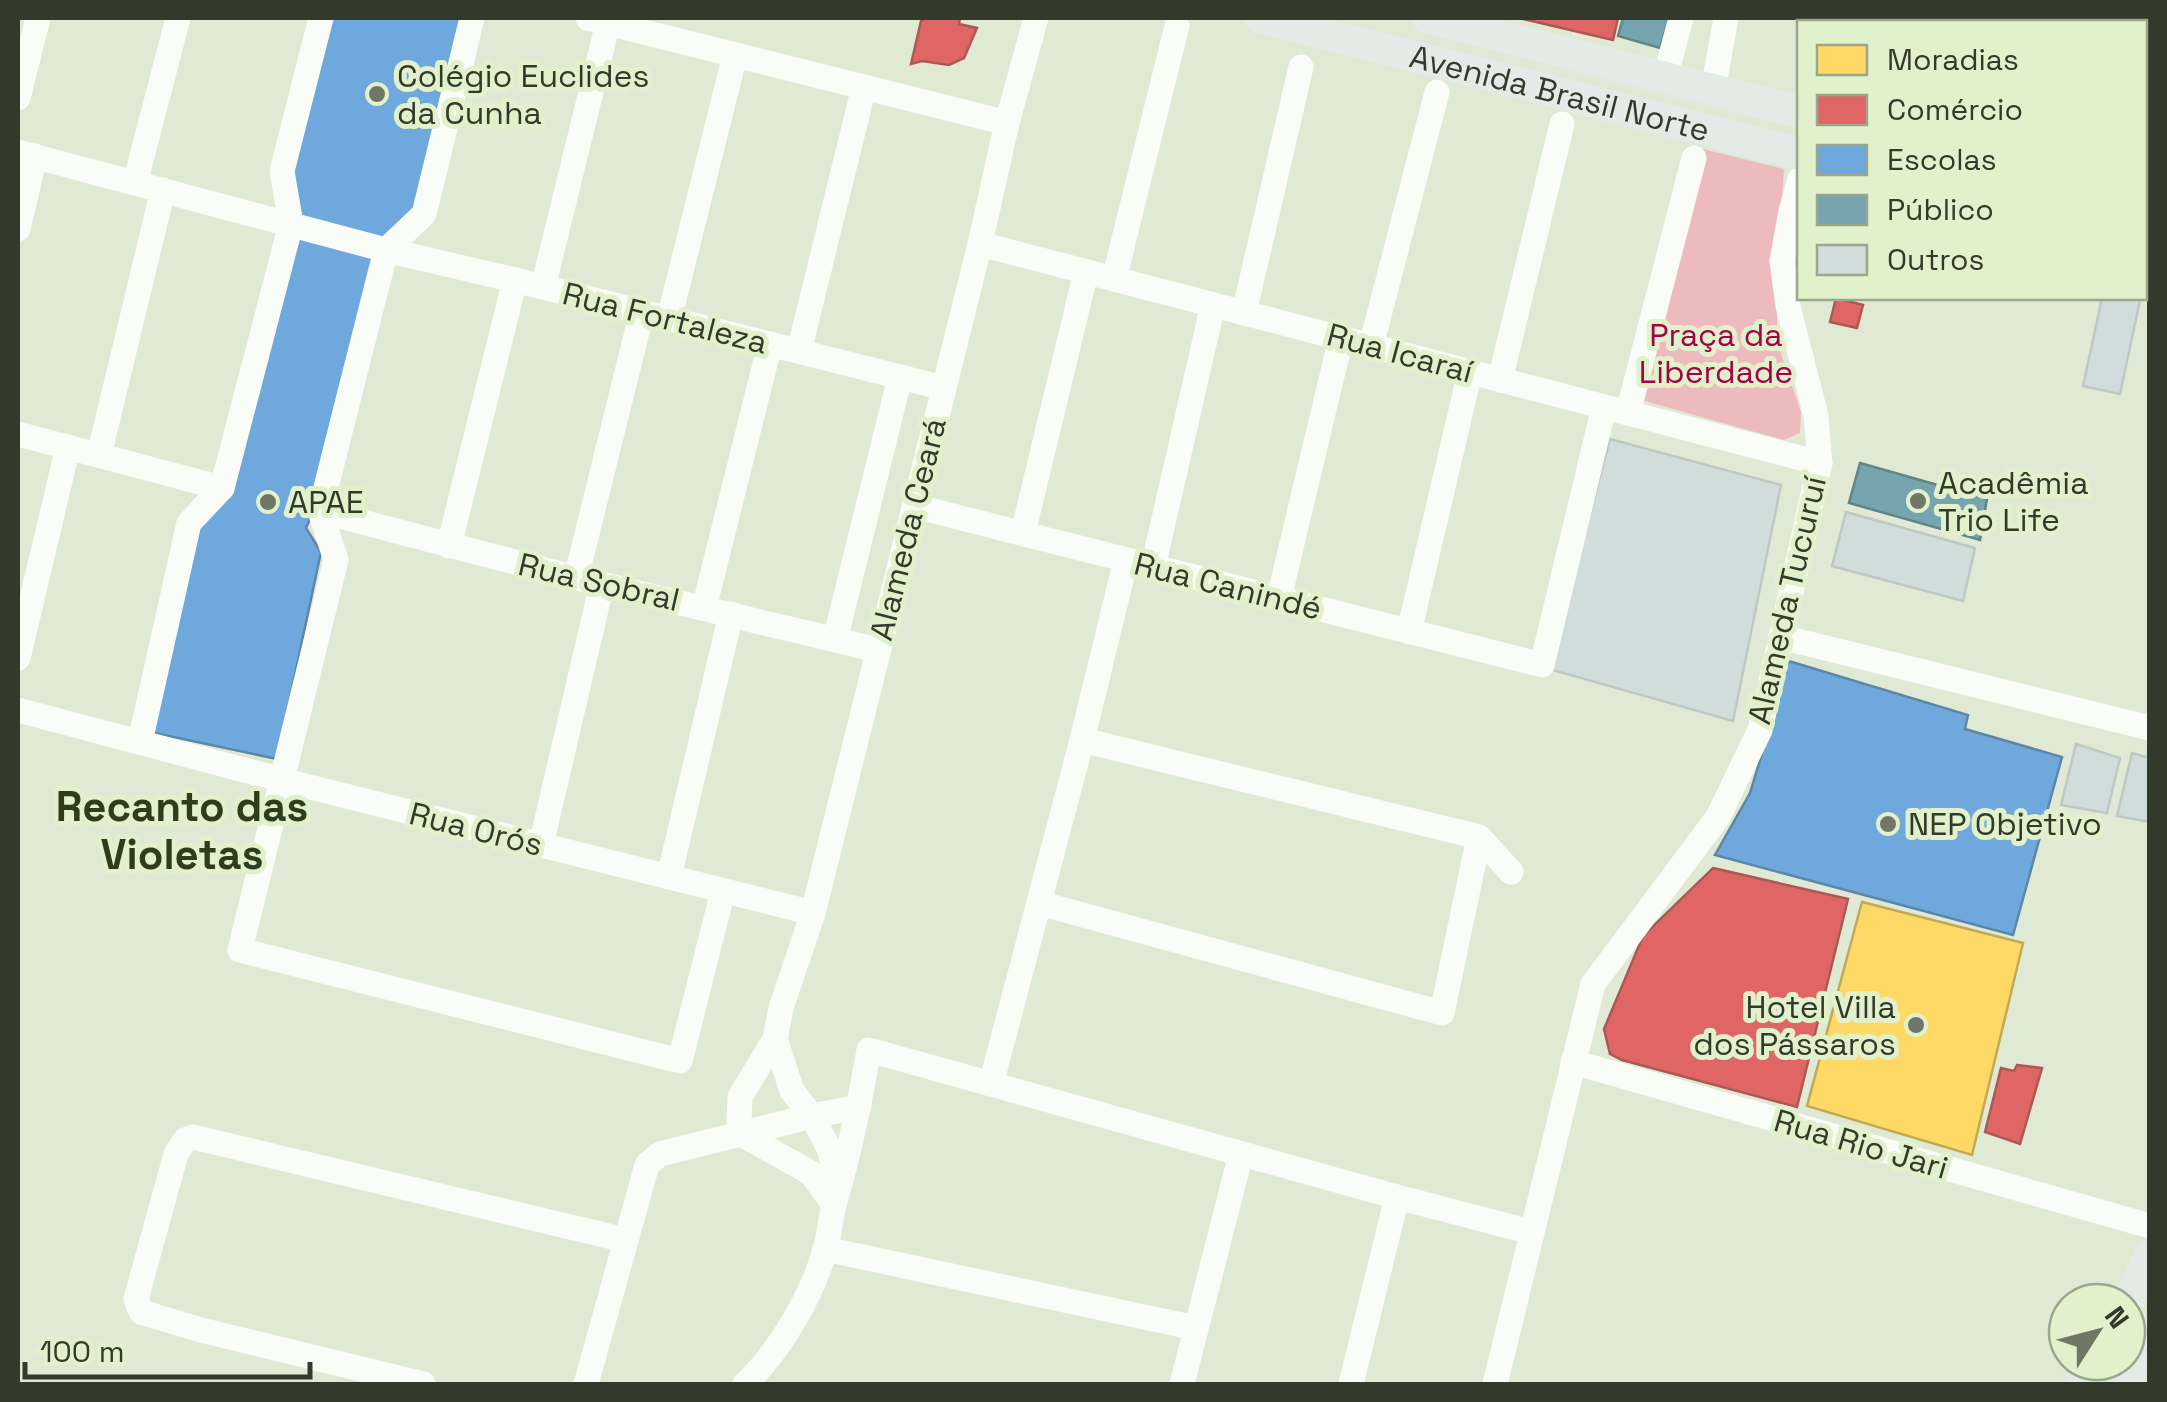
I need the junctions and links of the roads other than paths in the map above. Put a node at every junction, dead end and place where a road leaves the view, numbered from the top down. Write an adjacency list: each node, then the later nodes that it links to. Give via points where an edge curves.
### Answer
1 (38, 18): 18 (street)
2 (178, 18): 25 (street)
3 (321, 18): 28 (street, via 282,171)
4 (472, 18): 31 (street, via 424,214)
5 (1036, 18): 20 (street, Alameda Ceará)
6 (1261, 18): 22 (main road, Avenida Brasil Norte)
7 (1428, 18): 14 (main road, Avenida Brasil Norte)
8 (1681, 18): 14 (street)
9 (1726, 18): 16 (street)
10 (598, 20): 12 (street); 35 (street)
11 (1178, 26): 33 (street)
12 (736, 55): 15 (street); 39 (street)
13 (1300, 68): 38 (street)
14 (1665, 78): 16 (main road, Avenida Brasil Norte)
15 (864, 87): 20 (street); 43 (street)
16 (1713, 90): 19 (main road, Avenida Brasil Norte)
17 (1436, 92): 42 (street)
18 (18, 98)
19 (1797, 111)
20 (1008, 123): 30 (street, Alameda Ceará)
21 (1562, 124): 46 (street)
22 (1797, 153)
23 (26, 154): 25 (street, Rua Fortaleza); 29 (street)
24 (1694, 158): 48 (street)
25 (135, 183): 26 (street, Rua Fortaleza)
26 (163, 190): 28 (street, Rua Fortaleza); 51 (street)
27 (1797, 190): 52 (street, Alameda Tucuruí, via 1782,261)
28 (291, 224): 31 (street, Rua Fortaleza); 53 (street)
29 (18, 229)
30 (980, 244): 32 (street, Rua Icaraí); 47 (street, Alameda Ceará)
31 (386, 250): 34 (street, Rua Fortaleza); 55 (street)
32 (1086, 272): 33 (street, Rua Icaraí); 56 (street)
33 (1114, 279): 36 (street, Rua Icaraí)
34 (515, 280): 35 (street, Rua Fortaleza); 57 (street)
35 (543, 287): 37 (street, Rua Fortaleza)
36 (1214, 305): 38 (street, Rua Icaraí); 59 (street)
37 (642, 312): 39 (street, Rua Fortaleza); 60 (street)
38 (1244, 313): 40 (street, Rua Icaraí)
39 (670, 319): 41 (street, Rua Fortaleza)
40 (1341, 338): 42 (street, Rua Icaraí); 62 (street)
41 (770, 344): 43 (street, Rua Fortaleza); 63 (street)
42 (1371, 346): 44 (street, Rua Icaraí)
43 (799, 352): 45 (street, Rua Fortaleza)
44 (1470, 372): 46 (street, Rua Icaraí); 65 (street)
45 (900, 377): 47 (street, Rua Fortaleza); 67 (street)
46 (1500, 380): 48 (street, Rua Icaraí)
47 (944, 388): 54 (street, Alameda Ceará)
48 (1616, 410): 52 (street, Rua Icaraí); 65 (street, Rua Canindé, via 1542,666)
49 (18, 434): 50 (street)
50 (68, 447): 51 (street); 69 (street)
51 (99, 455): 53 (street)
52 (1820, 463): 66 (street, Alameda Tucuruí)
53 (222, 488): 73 (street, via 189,523)
54 (914, 506): 56 (street, Rua Canindé); 68 (street, Alameda Ceará)
55 (320, 511): 57 (street, Rua Sobral); 74 (street, via 336,560)
56 (1023, 533): 58 (street, Rua Canindé)
57 (449, 546): 60 (street, Rua Sobral)
58 (1126, 560): 59 (street, Rua Canindé); 72 (street)
59 (1154, 566): 62 (street, Rua Canindé)
60 (576, 578): 61 (street, Rua Sobral)
61 (602, 584): 63 (street, Rua Sobral); 76 (street)
62 (1279, 598): 65 (street, Rua Canindé)
63 (704, 608): 64 (street, Rua Sobral)
64 (731, 614): 67 (street, Rua Sobral); 78 (street)
65 (1410, 632)
66 (1781, 637): 71 (street); 83 (street, Alameda Tucuruí, via 1760,730 1718,817 1593,984)
67 (835, 640): 68 (street, Rua Sobral)
68 (878, 650): 81 (street, Alameda Ceará)
69 (18, 658)
70 (18, 710): 73 (street, Rua Orós)
71 (2150, 728)
72 (1082, 740): 75 (street); 80 (street)
73 (140, 742): 74 (street, Rua Orós)
74 (282, 780): 76 (street, Rua Orós); 79 (street, via 240,950 680,1061)
75 (1479, 837): 77 (street); 80 (street, via 1442,1013)
76 (541, 845): 78 (street, Rua Orós)
77 (1511, 872)
78 (669, 877): 79 (street, Rua Orós)
79 (723, 890): 81 (street, Rua Orós)
80 (1039, 903): 84 (street)
81 (813, 913): 82 (street, Alameda Ceará)
82 (775, 1039): 85 (street); 86 (street)
83 (1573, 1062): 93 (street, Rua Rio Jari); 94 (street, Alameda Tucuruí)
84 (991, 1084): 87 (street, via 869,1050); 90 (street)
85 (792, 1092): 86 (street, via 756,1091); 88 (street)
86 (740, 1098): 89 (street)
87 (859, 1108): 88 (street); 91 (street)
88 (812, 1116): 89 (street); 91 (street, via 830,1151)
89 (741, 1134): 91 (street, via 810,1173); 95 (street, via 660,1154 647,1165)
90 (1241, 1154): 92 (street); 99 (street)
91 (836, 1198): 96 (street)
92 (1396, 1198): 94 (street); 105 (street)
93 (2150, 1226)
94 (1532, 1232): 106 (street, Alameda Tucuruí)
95 (624, 1240): 101 (street, via 185,1140 136,1299 142,1312); 102 (street)
96 (825, 1249): 99 (street); 103 (street, via 806,1298 764,1366)
97 (2150, 1255): 98 (main road)
98 (2138, 1282)
99 (1196, 1328): 104 (street)
100 (2150, 1336): 107 (main road)
101 (423, 1384)
102 (586, 1384)
103 (745, 1384)
104 (1182, 1384)
105 (1351, 1384)
106 (1494, 1384)
107 (2124, 1384)

